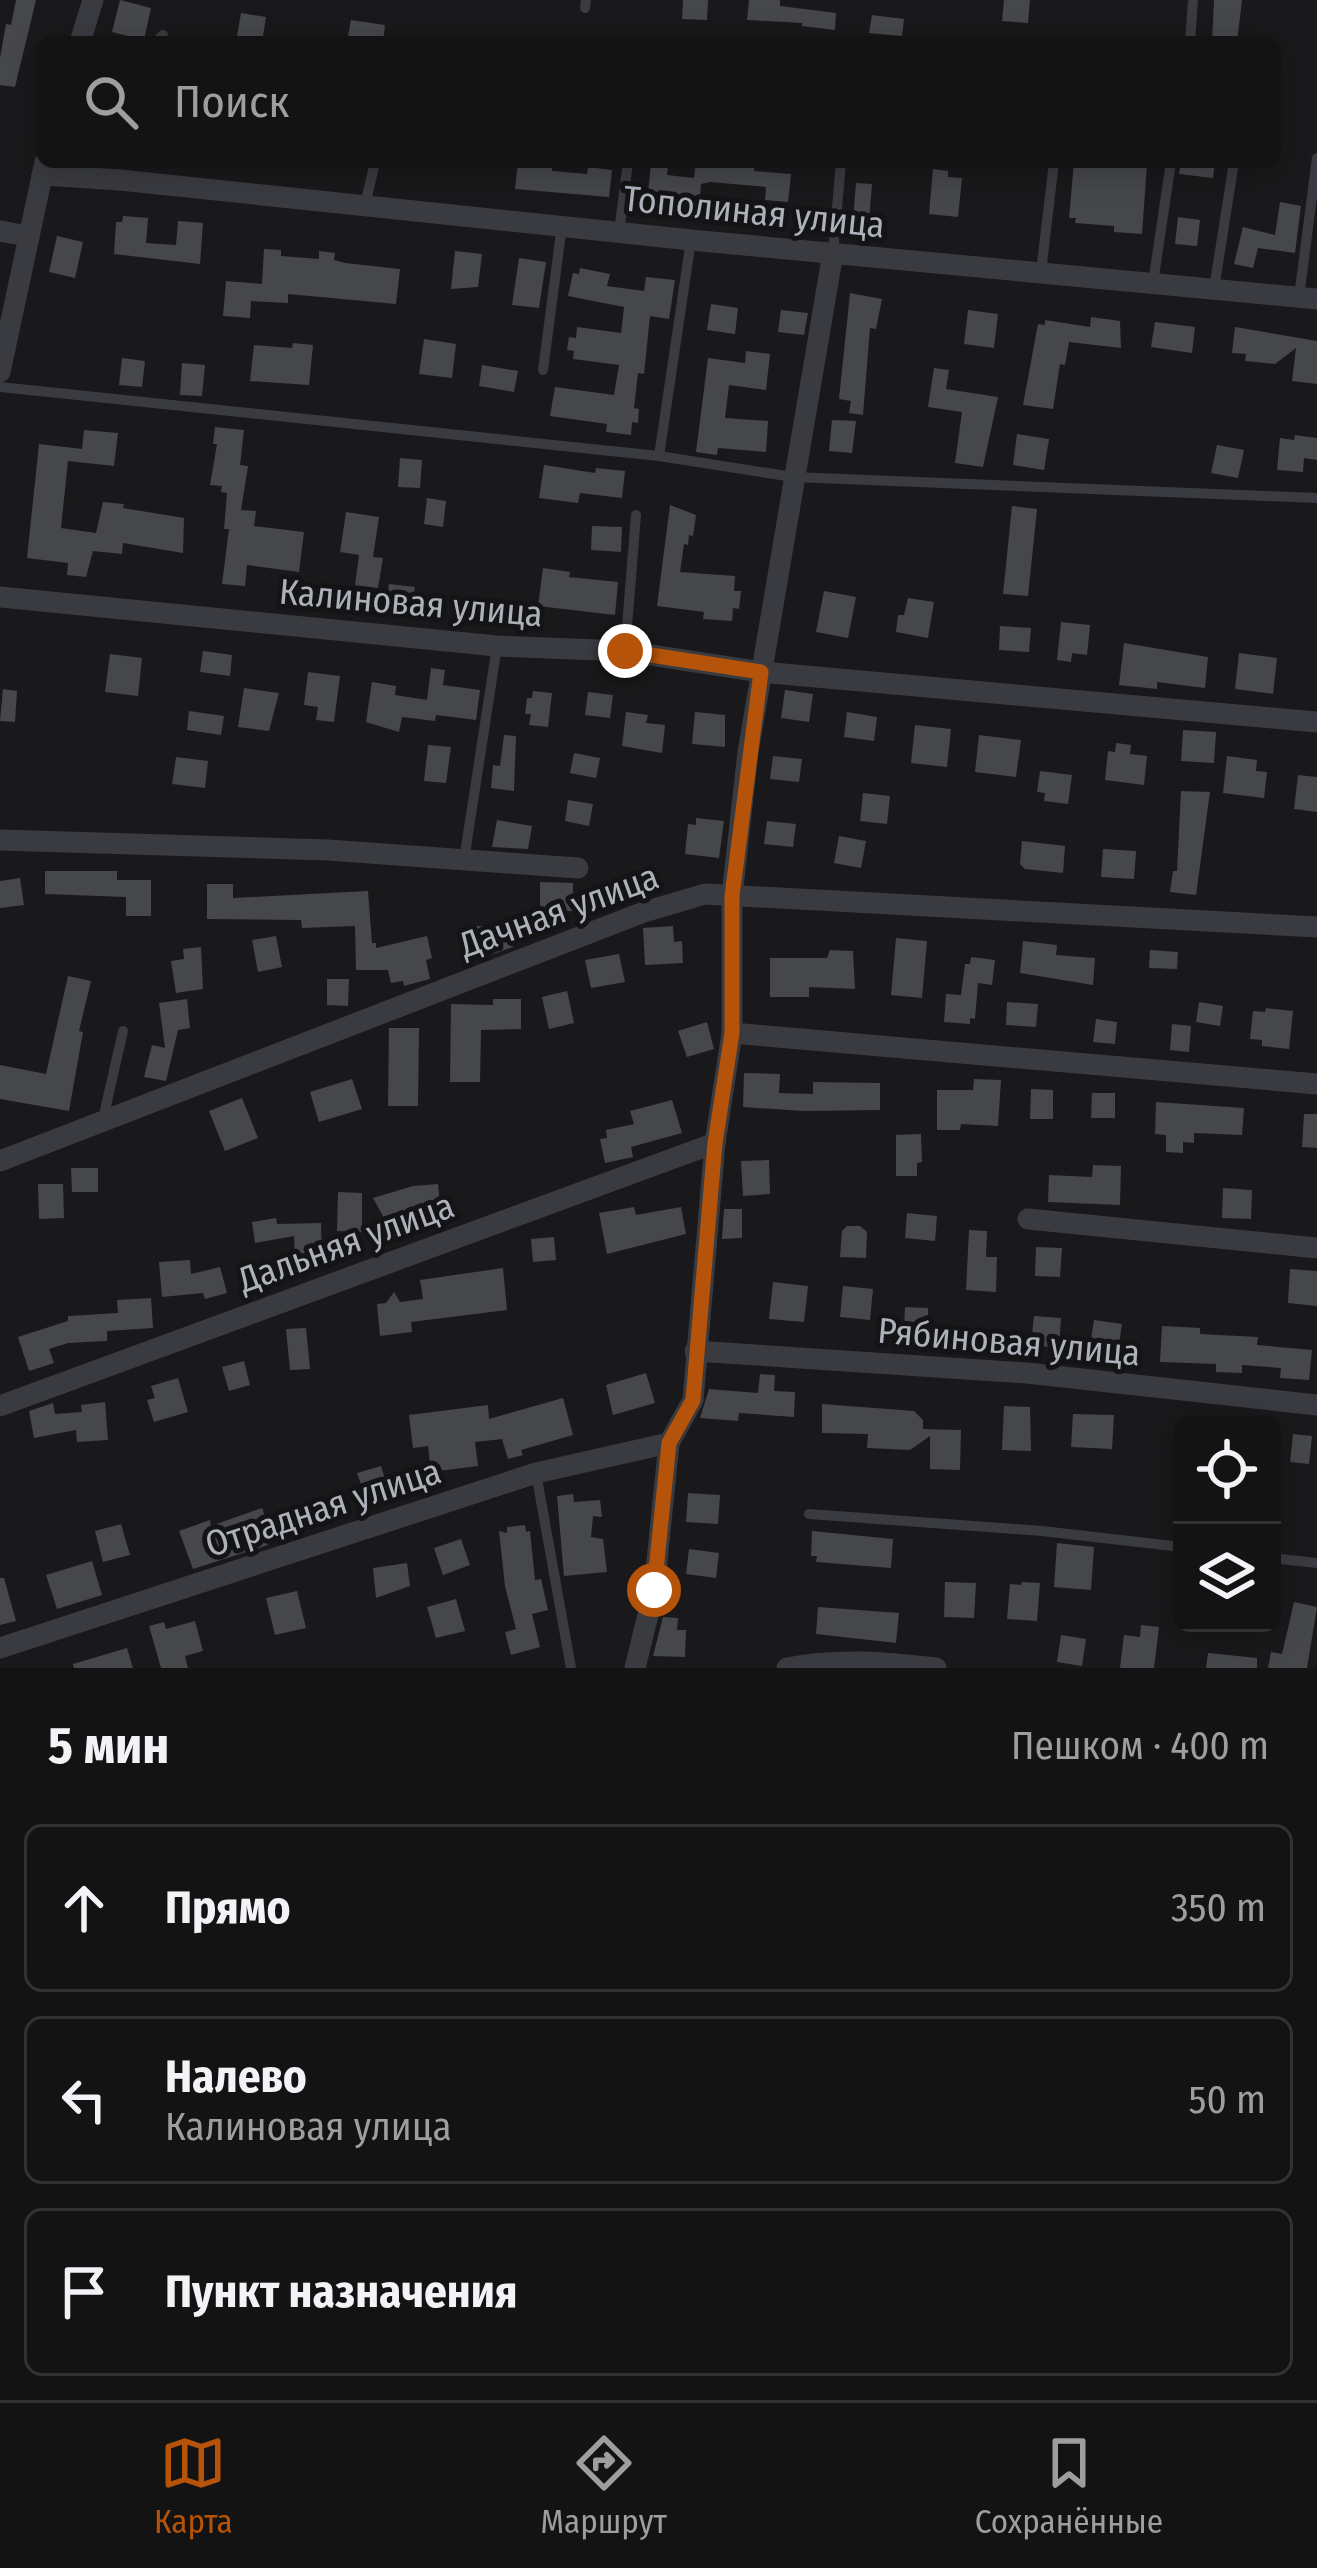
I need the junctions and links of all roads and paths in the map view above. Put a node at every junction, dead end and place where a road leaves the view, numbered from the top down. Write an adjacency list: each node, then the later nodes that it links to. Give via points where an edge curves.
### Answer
1 (93, 0): 3 (street)
2 (1193, 0): 4 (lane)
3 (82, 36)
4 (1190, 36)
5 (1317, 158): 24 (lane)
6 (374, 168): 14 (lane)
7 (627, 168): 17 (lane)
8 (841, 168): 20 (lane)
9 (1053, 168): 21 (lane)
10 (1170, 168): 22 (lane)
11 (1233, 168): 23 (lane)
12 (43, 169): 13 (street, Тополиная улица); 18 (street)
13 (122, 171): 14 (street, Тополиная улица)
14 (365, 205): 15 (street, Тополиная улица)
15 (562, 225): 17 (street, Тополиная улица); 25 (lane)
16 (0, 232): 18 (street)
17 (620, 232): 19 (street, Тополиная улица)
18 (28, 236): 26 (street)
19 (691, 240): 20 (street, Тополиная улица); 28 (lane)
20 (832, 253): 21 (street, Тополиная улица); 29 (street)
21 (1041, 274): 22 (street, Тополиная улица)
22 (1153, 286): 23 (street, Тополиная улица)
23 (1214, 289): 24 (street, Тополиная улица)
24 (1308, 298)
25 (543, 370)
26 (0, 372)
27 (0, 387): 28 (lane)
28 (659, 456): 29 (lane)
29 (793, 477): 30 (lane); 35 (street)
30 (1317, 498)
31 (636, 515): 34 (lane)
32 (0, 597): 33 (street, Калиновая улица)
33 (497, 646): 34 (street, Калиновая улица); 38 (lane)
34 (625, 651): 35 (street, Калиновая улица)
35 (761, 672): 36 (street, Калиновая улица); 40 (street)
36 (1317, 722)
37 (0, 840): 38 (street)
38 (464, 860): 39 (street)
39 (578, 868)
40 (732, 896): 41 (street, Дачная улица); 43 (street); 45 (street, Дачная улица, via 705,894 644,912)
41 (1317, 927)
42 (123, 1030): 45 (lane)
43 (732, 1033): 44 (street); 46 (street)
44 (1317, 1084)
45 (102, 1122): 47 (street, Дачная улица)
46 (715, 1143): 50 (street); 52 (street, Дальняя улица)
47 (0, 1161)
48 (1028, 1219): 49 (street)
49 (1317, 1249)
50 (695, 1352): 51 (street, Рябиновая улица, via 1027,1373); 53 (street, via 693,1400)
51 (1317, 1405)
52 (0, 1406)
53 (669, 1443): 54 (street, Отрадная улица); 61 (street, via 654,1590)
54 (536, 1473): 59 (street, Отрадная улица); 60 (lane)
55 (809, 1514): 56 (lane)
56 (1173, 1546)
57 (1281, 1559): 58 (lane)
58 (1317, 1563)
59 (0, 1648)
60 (571, 1668)
61 (635, 1668)
62 (787, 1668): 63 (street, via 859,1659)
63 (936, 1668)

